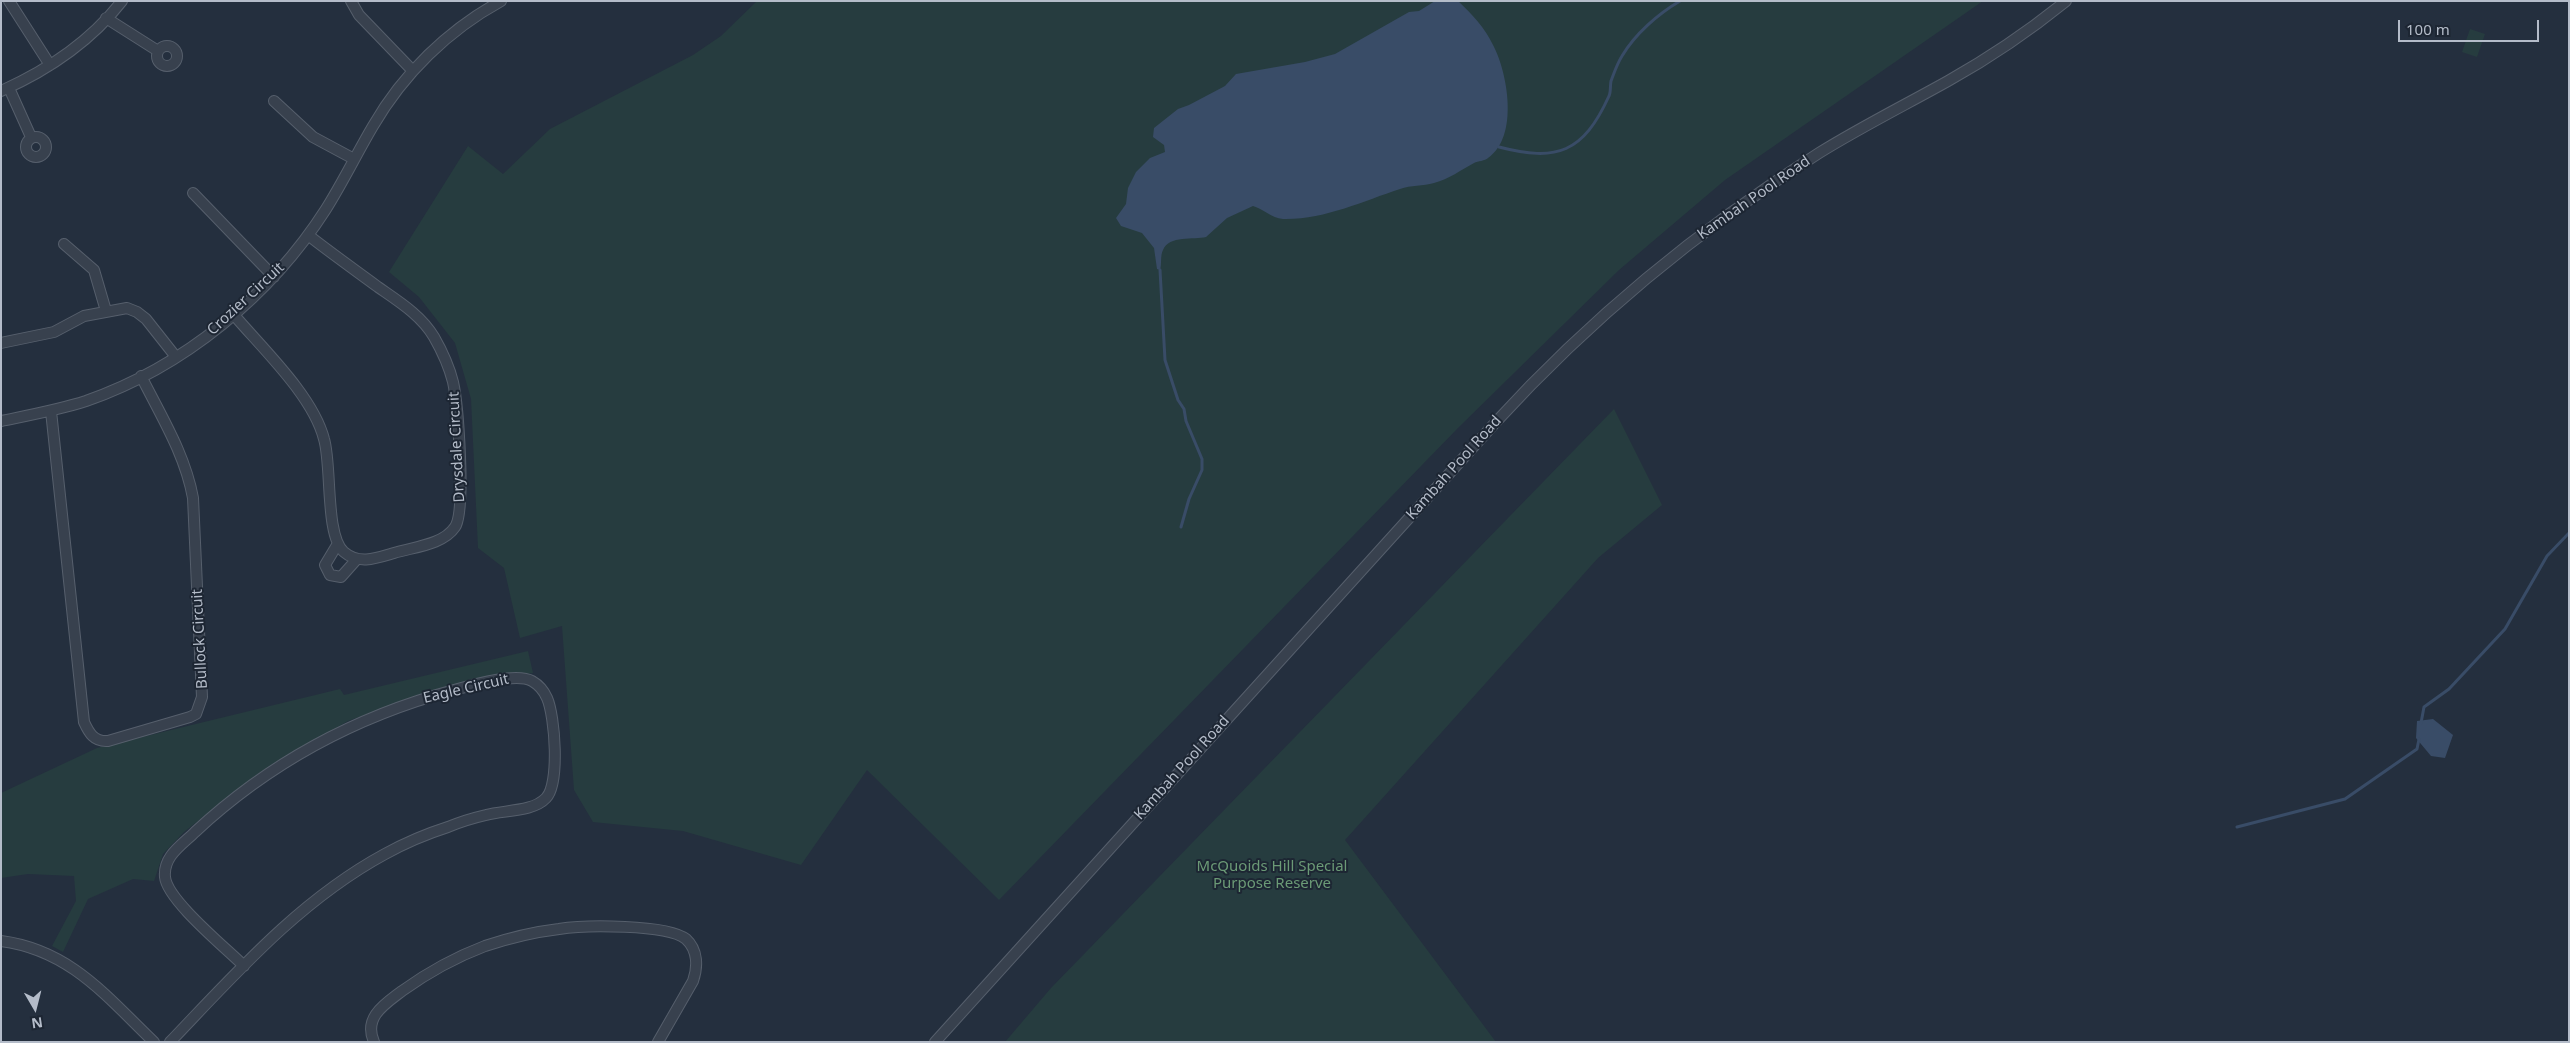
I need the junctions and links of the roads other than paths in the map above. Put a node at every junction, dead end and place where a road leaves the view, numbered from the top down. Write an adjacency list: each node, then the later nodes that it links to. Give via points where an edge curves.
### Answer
1 (9, 1): 9 (street)
2 (122, 1): 7 (street)
3 (351, 1): 10 (street, via 359,14)
4 (501, 1): 6 (street, Crozier Circuit)
5 (2066, 1): 34 (street, Kambah Pool Road, via 1980,62 1822,152 1732,211 1586,330 1495,423)
6 (490, 4): 10 (street, Crozier Circuit, via 448,37)
7 (106, 18): 8 (street); 9 (street)
8 (158, 51)
9 (50, 64): 11 (street)
10 (413, 72): 14 (street, Crozier Circuit, via 391,98)
11 (5, 90): 13 (street)
12 (274, 101): 14 (street, via 313,137)
13 (31, 137)
14 (354, 159): 16 (street, Crozier Circuit)
15 (193, 193): 18 (street)
16 (308, 235): 18 (street, Crozier Circuit); 27 (street, Drysdale Circuit, via 419,319 443,353 453,383 461,508 457,524 442,539 374,558)
17 (64, 244): 19 (street, via 94,270)
18 (274, 277): 20 (street, Crozier Circuit)
19 (106, 311): 21 (street, via 75,320 54,332); 22 (street, via 122,308 137,312)
20 (234, 315): 22 (street, Crozier Circuit); 26 (street, via 299,392 316,418 329,459 332,529)
21 (1, 343)
22 (176, 357): 23 (street, Crozier Circuit)
23 (141, 376): 24 (street, Crozier Circuit, via 85,401); 24 (street, Bullock Circuit, via 180,454 193,498 202,697 196,714 190,717 108,741 97,740 84,722)
24 (51, 411): 25 (street, Crozier Circuit)
25 (1, 421)
26 (338, 545): 27 (street); 27 (street, via 325,565 330,575 341,577)
27 (357, 559)
28 (1, 941): 30 (street, via 30,946 74,967)
29 (244, 966): 29 (street, Eagle Circuit, via 169,891 164,872 166,863 180,846 249,787 290,760 361,722 420,699 490,682 522,677 540,687 550,707 556,772 546,798 533,806 447,827 370,862 299,912); 31 (street, Eagle Circuit)
30 (154, 1042)
31 (170, 1042)
32 (374, 1042): 33 (street, via 371,1023 379,1008 448,962 520,936 596,926 676,934 693,948 696,965 693,981)
33 (658, 1042)
34 (935, 1042)

